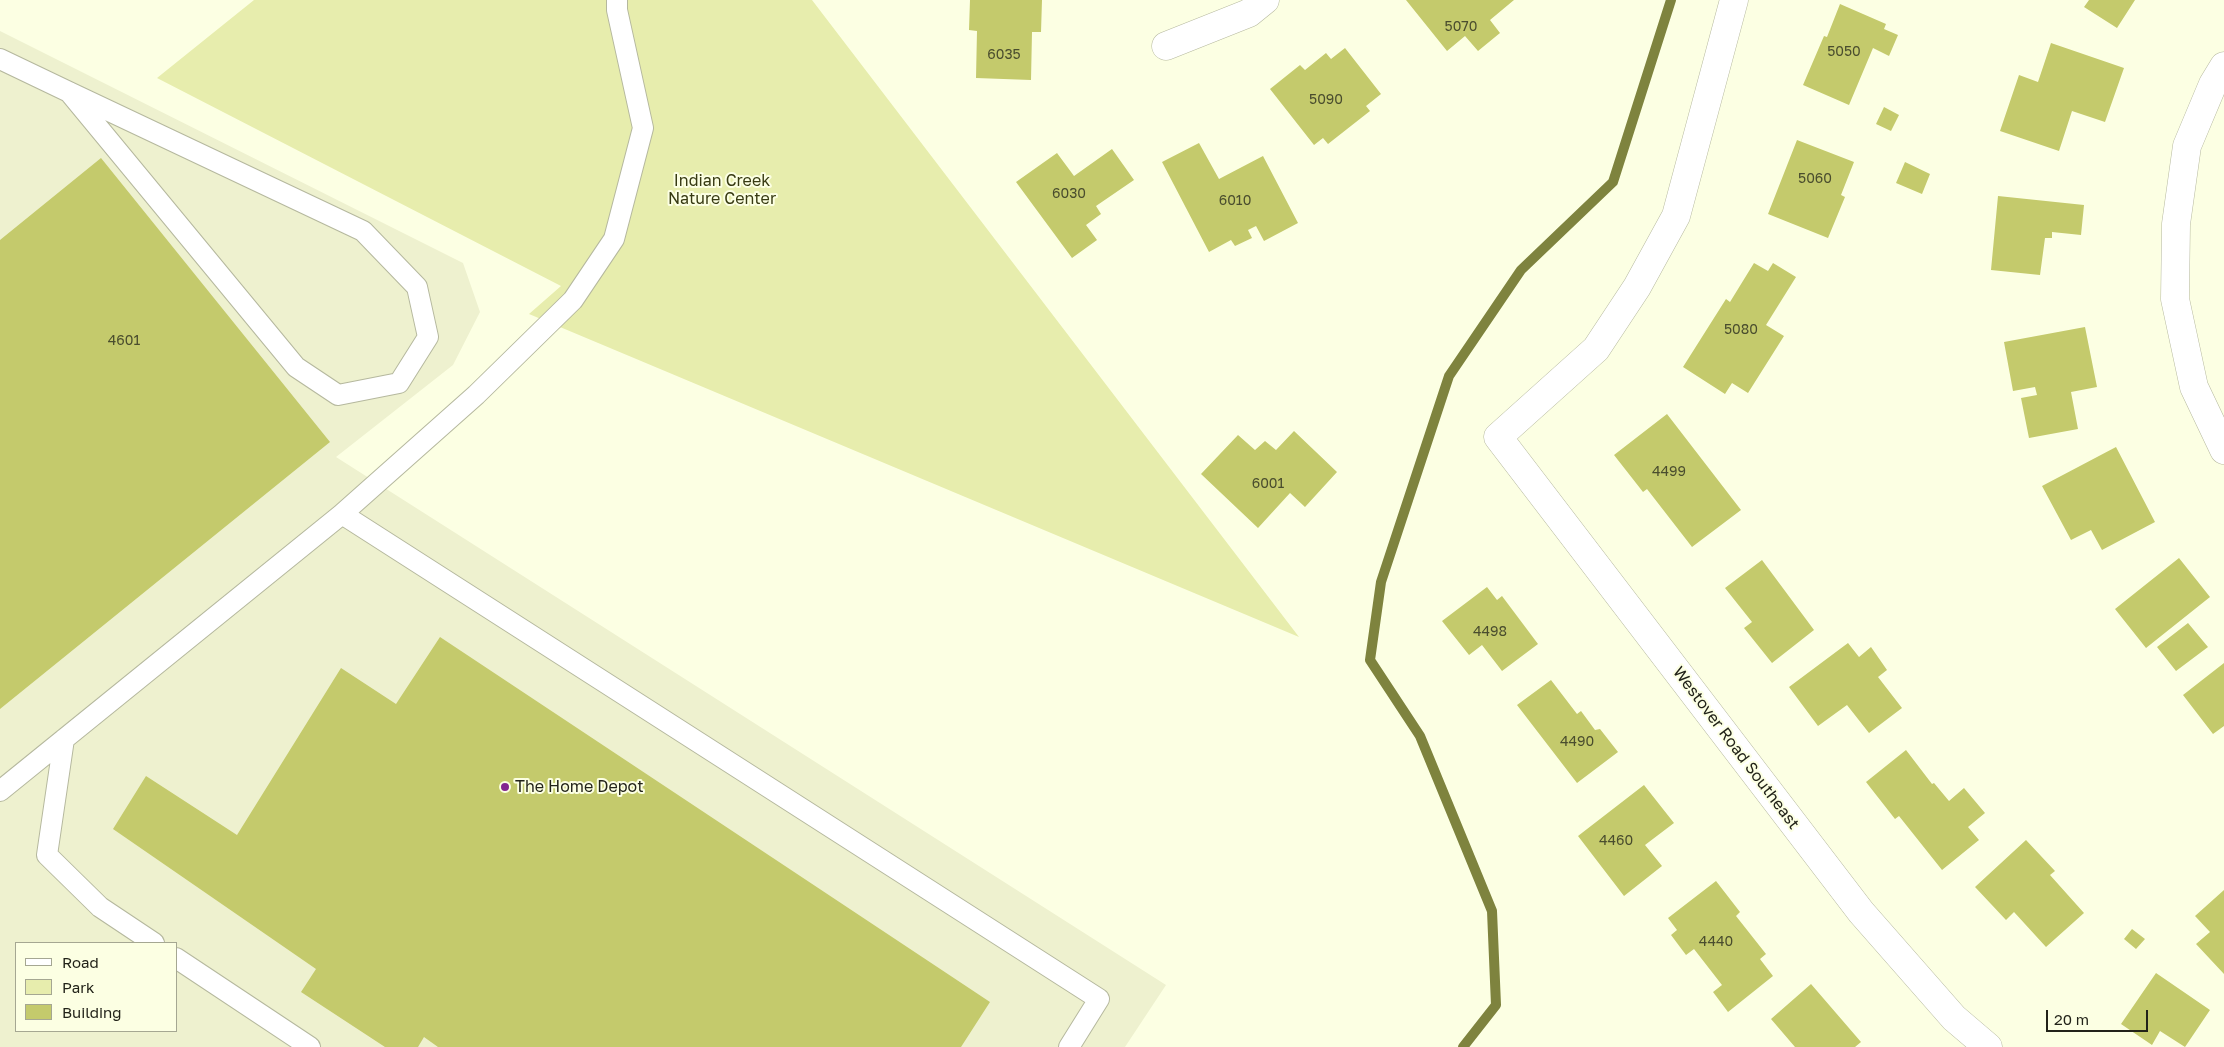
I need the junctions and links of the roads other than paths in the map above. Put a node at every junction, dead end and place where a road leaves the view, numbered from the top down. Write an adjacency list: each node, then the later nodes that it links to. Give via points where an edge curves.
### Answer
1 (617, 0): 9 (lane, via 643,128 614,239 573,300 476,395)
2 (1265, 0): 4 (street, via 1249,13)
3 (1734, 0): 16 (street, Westover Road Southeast, via 1676,216 1637,287 1596,349 1498,437 1861,912 1954,1018)
4 (1166, 46)
5 (0, 60): 7 (lane)
6 (2224, 66): 8 (street, via 2187,146 2176,224 2175,299 2194,388)
7 (69, 92): 7 (lane, via 363,231 417,287 428,336 399,383 338,395 296,367)
8 (2224, 450)
9 (342, 514): 10 (lane); 15 (lane, via 1099,999)
10 (64, 739): 11 (lane); 12 (lane, via 47,855 100,908)
11 (0, 791)
12 (152, 942)
13 (178, 959): 14 (lane)
14 (310, 1047)
15 (1069, 1047)
16 (1988, 1047)

